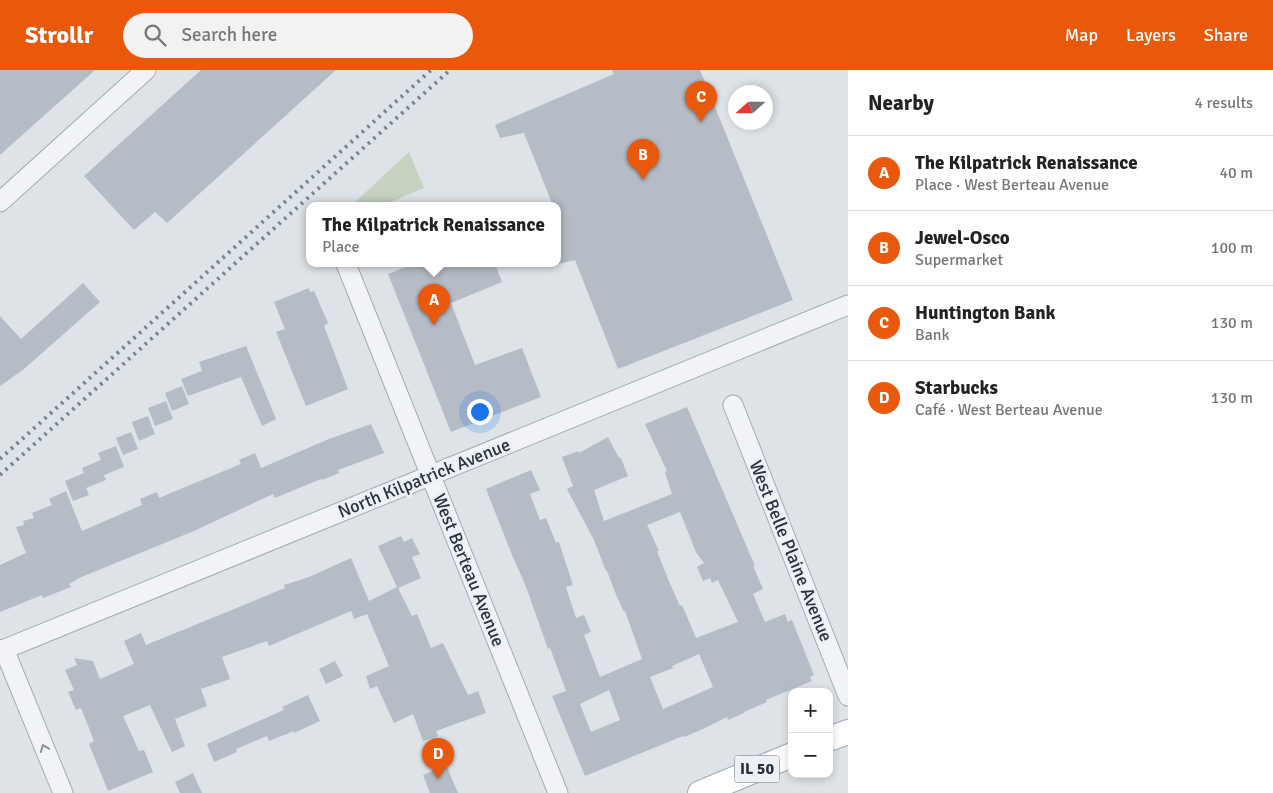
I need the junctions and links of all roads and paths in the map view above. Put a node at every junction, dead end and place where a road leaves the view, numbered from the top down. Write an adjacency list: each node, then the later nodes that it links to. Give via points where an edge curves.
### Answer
1 (146, 70): 2 (street)
2 (0, 202)
3 (347, 267): 6 (street, West Berteau Avenue)
4 (848, 304): 6 (street, North Kilpatrick Avenue)
5 (733, 406): 8 (street, West Belle Plaine Avenue)
6 (431, 475): 7 (street, North Kilpatrick Avenue); 13 (street, West Berteau Avenue)
7 (2, 650): 12 (street, one-way to 7)
8 (848, 696)
9 (848, 732): 10 (main road)
10 (833, 738)
11 (788, 757): 14 (main road, IL 50)
12 (62, 793)
13 (558, 793)
14 (700, 793)

